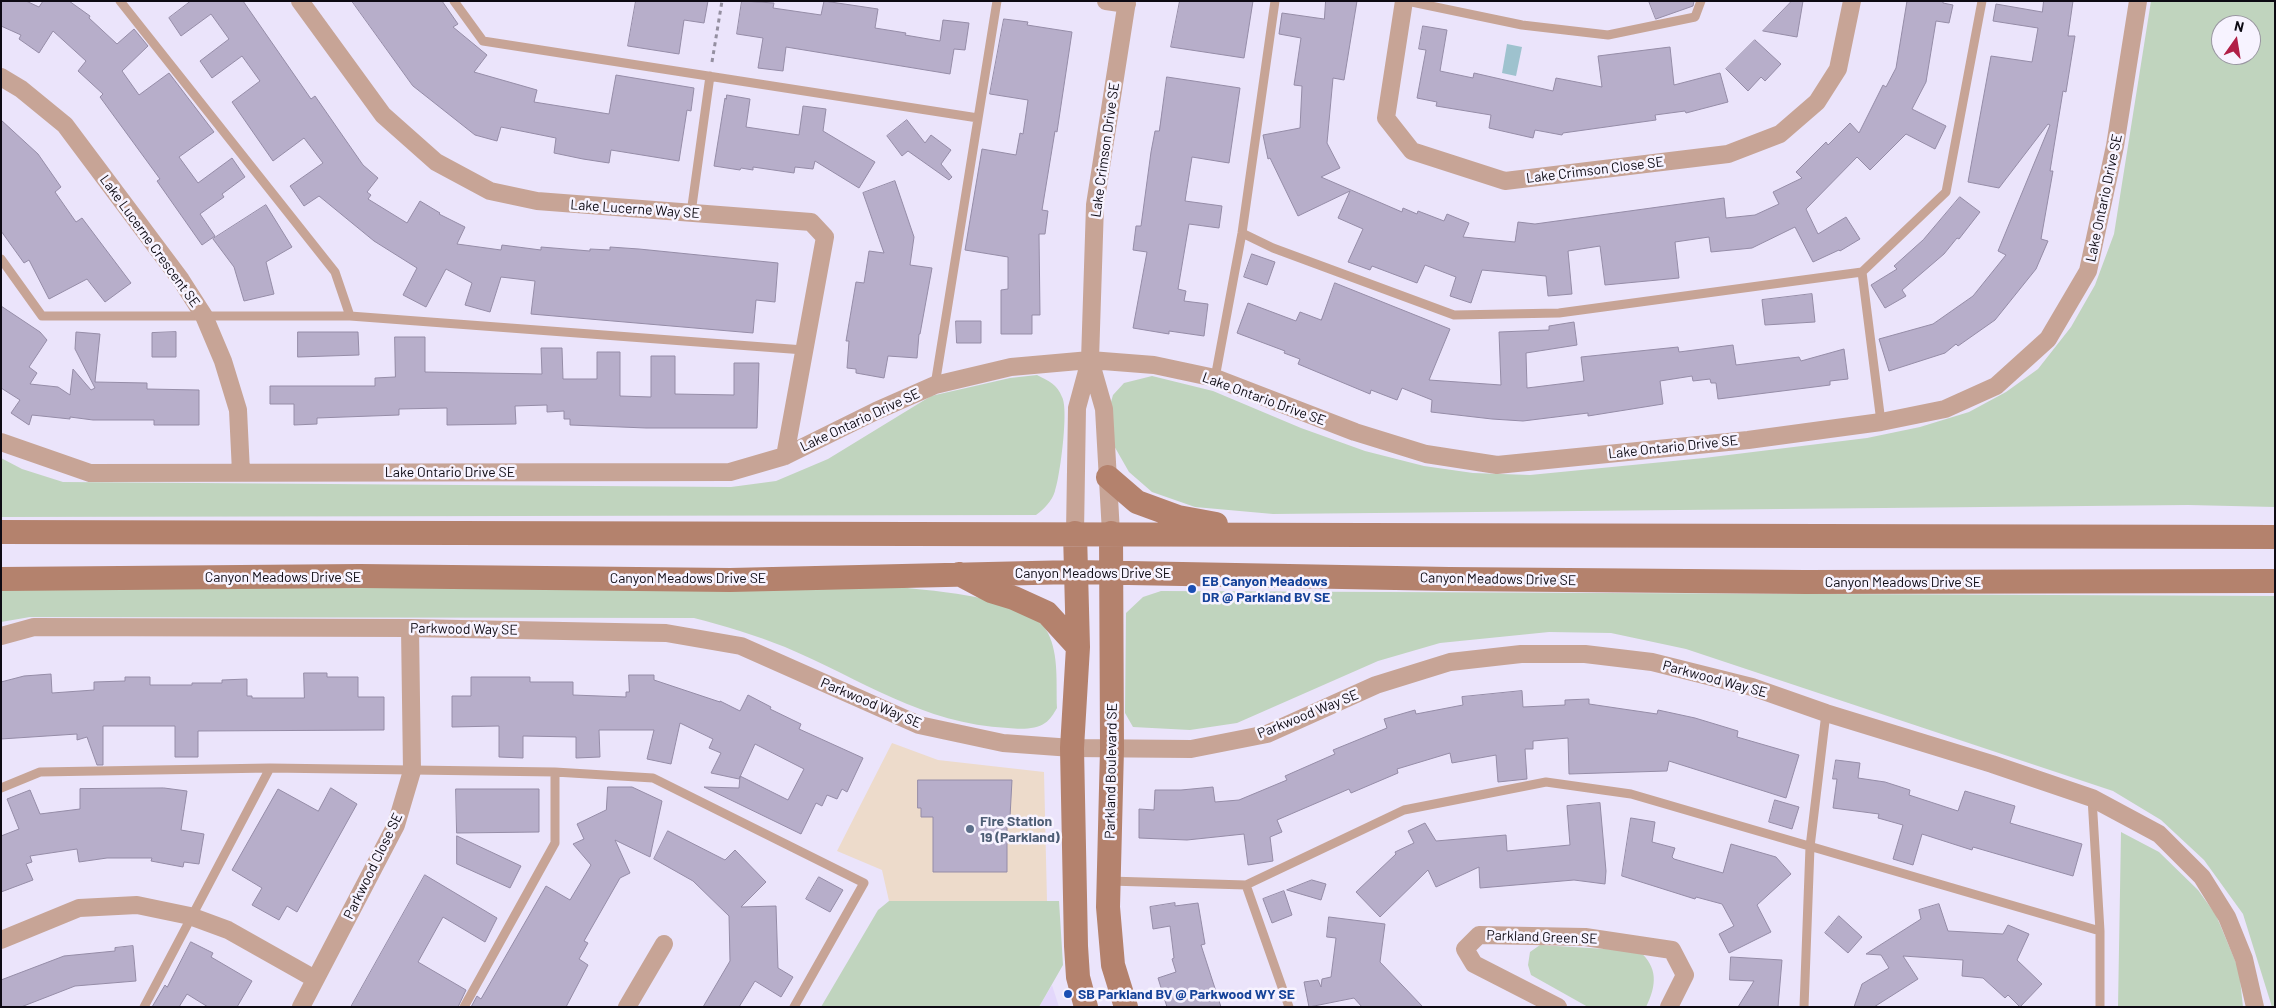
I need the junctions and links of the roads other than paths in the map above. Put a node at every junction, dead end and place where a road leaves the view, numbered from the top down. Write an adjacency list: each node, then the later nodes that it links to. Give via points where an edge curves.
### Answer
1 (120, 1): 22 (lane, via 335,272)
2 (300, 1): 17 (street, Lake Lucerne Way SE, via 383,115 436,162 490,191 537,201)
3 (454, 1): 14 (lane, via 483,41)
4 (997, 1): 16 (lane)
5 (1106, 1): 13 (street)
6 (1275, 1): 18 (lane)
7 (1404, 1): 10 (street, Lake Crimson Close SE, via 1386,118 1412,150 1505,181 1728,154 1780,134 1817,102 1838,69)
8 (1407, 1): 9 (lane, via 1522,25 1608,35 1695,17)
9 (1701, 1)
10 (1852, 1)
11 (1982, 1): 20 (lane, via 1946,192)
12 (2138, 1): 27 (street, Lake Ontario Drive SE, via 2115,146 2088,271 2048,339 1996,386 1945,409)
13 (1127, 3): 24 (street, Lake Crimson Drive SE, via 1095,205)
14 (710, 76): 16 (lane); 17 (lane)
15 (1, 78): 21 (street, Lake Lucerne Crescent SE, via 21,89 65,125 181,280)
16 (978, 118): 26 (lane)
17 (691, 213): 23 (street, Lake Lucerne Way SE, via 811,222 825,237)
18 (1242, 233): 20 (lane, via 1273,248 1454,315 1559,313); 25 (lane)
19 (1, 259): 21 (lane, via 42,316)
20 (1862, 272): 27 (lane)
21 (204, 316): 22 (lane); 30 (street, Lake Lucerne Crescent SE, via 223,361 238,410)
22 (350, 316): 23 (lane)
23 (804, 350): 29 (street, Lake Lucerne Way SE)
24 (1090, 360): 25 (street, Lake Ontario Drive SE, via 1154,365); 26 (street, Lake Ontario Drive SE, via 1011,367); 31 (street, Lake Crimson Drive SE, via 1104,409); 34 (street, Lake Crimson Drive SE, via 1077,408)
25 (1215, 378): 27 (street, Lake Ontario Drive SE, via 1355,432 1426,454 1497,464 1748,440)
26 (935, 385): 29 (street, Lake Ontario Drive SE)
27 (1881, 422)
28 (1, 442): 30 (street, Lake Ontario Drive SE, via 90,473)
29 (785, 456): 30 (street, Lake Ontario Drive SE, via 730,472)
30 (241, 472)
31 (1108, 477): 35 (street, Lake Crimson Drive SE); 36 (main road, via 1137,502 1178,517)
32 (2275, 527): 37 (main road)
33 (1, 532): 34 (main road)
34 (1075, 533): 35 (main road); 39 (main road)
35 (1111, 533): 36 (main road); 40 (main road, Parkland Boulevard SE)
36 (1276, 536): 37 (main road)
37 (2222, 536): 38 (main road)
38 (2275, 537)
39 (1075, 572): 40 (main road, Canyon Meadows Drive SE); 41 (main road, Canyon Meadows Drive SE); 46 (main road)
40 (1112, 573): 43 (main road, Canyon Meadows Drive SE, via 1785,582); 49 (main road, Parkland Boulevard SE)
41 (958, 574): 42 (main road, Canyon Meadows Drive SE, via 730,580 360,576); 46 (main road, via 1047,613)
42 (1, 579)
43 (2275, 581)
44 (410, 628): 45 (street, Parkwood Way SE, via 34,627); 48 (street, Parkwood Way SE, via 666,633 740,646 919,725 1003,743); 51 (street, Parkwood Close SE)
45 (1, 636)
46 (1078, 647): 48 (main road)
47 (1826, 713): 49 (street, Parkwood Way SE, via 1752,687 1652,662 1585,654 1521,654 1450,662 1376,685 1267,734 1191,749); 54 (street, Parkwood Way SE); 55 (lane)
48 (1072, 748): 49 (street, Parkwood Way SE); 68 (main road, via 1076,946 1078,978)
49 (1112, 749): 56 (main road, Parkland Boulevard SE)
50 (270, 768): 51 (lane); 53 (lane, via 40,772); 58 (lane)
51 (412, 771): 52 (lane); 62 (street, Parkwood Close SE, via 396,825)
52 (555, 772): 65 (lane, via 555,843); 67 (lane, via 653,778 864,883)
53 (1, 788)
54 (2092, 798): 59 (lane); 75 (street, Parkwood Way SE, via 2158,834 2202,877 2227,917 2244,959)
55 (1810, 847): 57 (lane, via 1631,794 1546,782 1404,810); 59 (lane); 73 (lane)
56 (1109, 881): 57 (lane); 69 (main road, Parkland Boulevard SE, via 1113,964)
57 (1246, 885): 70 (lane)
58 (190, 916): 60 (street, via 136,905 79,908); 62 (street, via 228,930); 63 (lane)
59 (2100, 931): 74 (lane)
60 (1, 940)
61 (664, 944): 66 (street)
62 (316, 979): 64 (street, Parkwood Close SE)
63 (144, 1007)
64 (301, 1007)
65 (464, 1007)
66 (627, 1007)
67 (794, 1007)
68 (1086, 1007)
69 (1126, 1007)
70 (1289, 1007)
71 (1558, 1007): 72 (street, Parkland Green SE, via 1474,964 1465,949 1479,935 1585,937 1672,950 1684,975)
72 (1669, 1007)
73 (1804, 1007)
74 (2100, 1007)
75 (2255, 1007)

